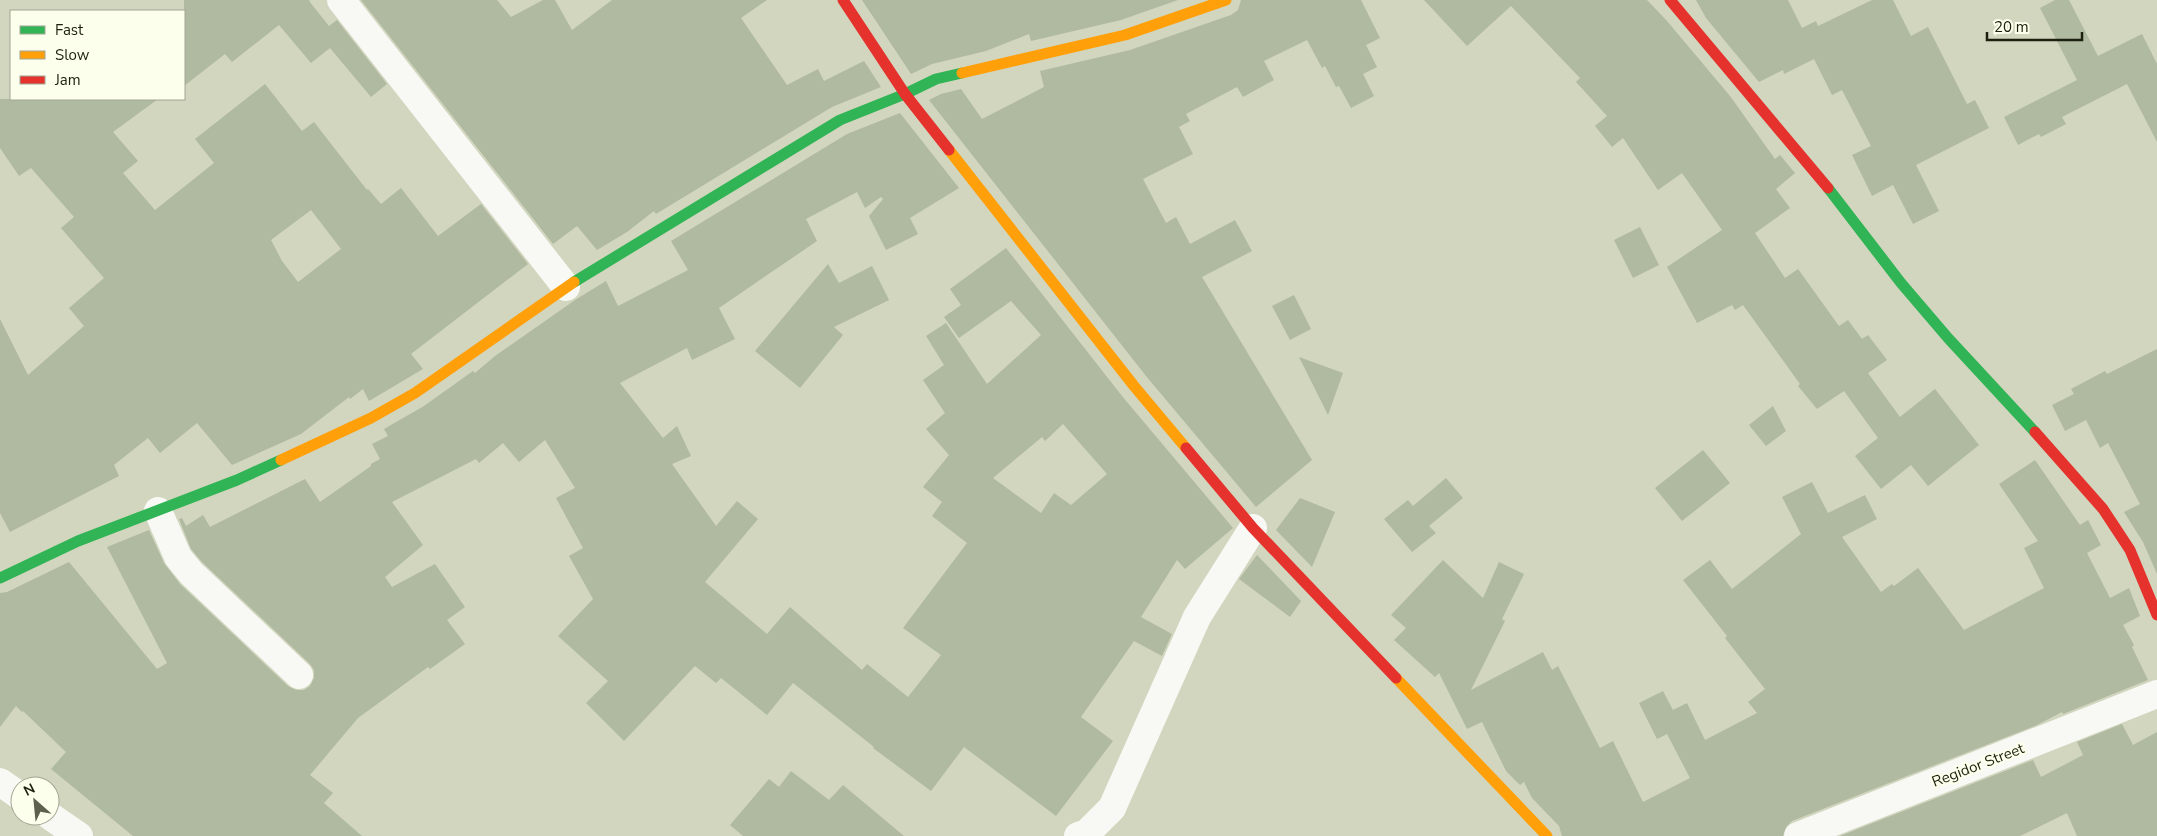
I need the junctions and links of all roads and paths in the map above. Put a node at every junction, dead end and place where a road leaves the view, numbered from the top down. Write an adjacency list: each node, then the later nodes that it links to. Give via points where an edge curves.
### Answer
1 (341, 0): 6 (street)
2 (843, 0): 5 (street)
3 (1226, 0): 5 (street, via 1125,35 936,79)
4 (1670, 0): 10 (street, via 1820,178 1901,283 2103,509 2130,550)
5 (905, 94): 6 (street, via 840,120 794,146); 8 (street, via 1134,386)
6 (566, 287): 7 (street, via 415,393 372,418 237,480)
7 (158, 510): 9 (street, via 78,541); 11 (street, via 178,557 191,573)
8 (1254, 528): 15 (street, via 1197,617 1112,808 1088,833); 16 (street)
9 (0, 578)
10 (2157, 615)
11 (299, 675)
12 (2157, 694): 17 (street, Regidor Street)
13 (60, 823): 14 (street)
14 (79, 836)
15 (1078, 836)
16 (1547, 836)
17 (1798, 836)

